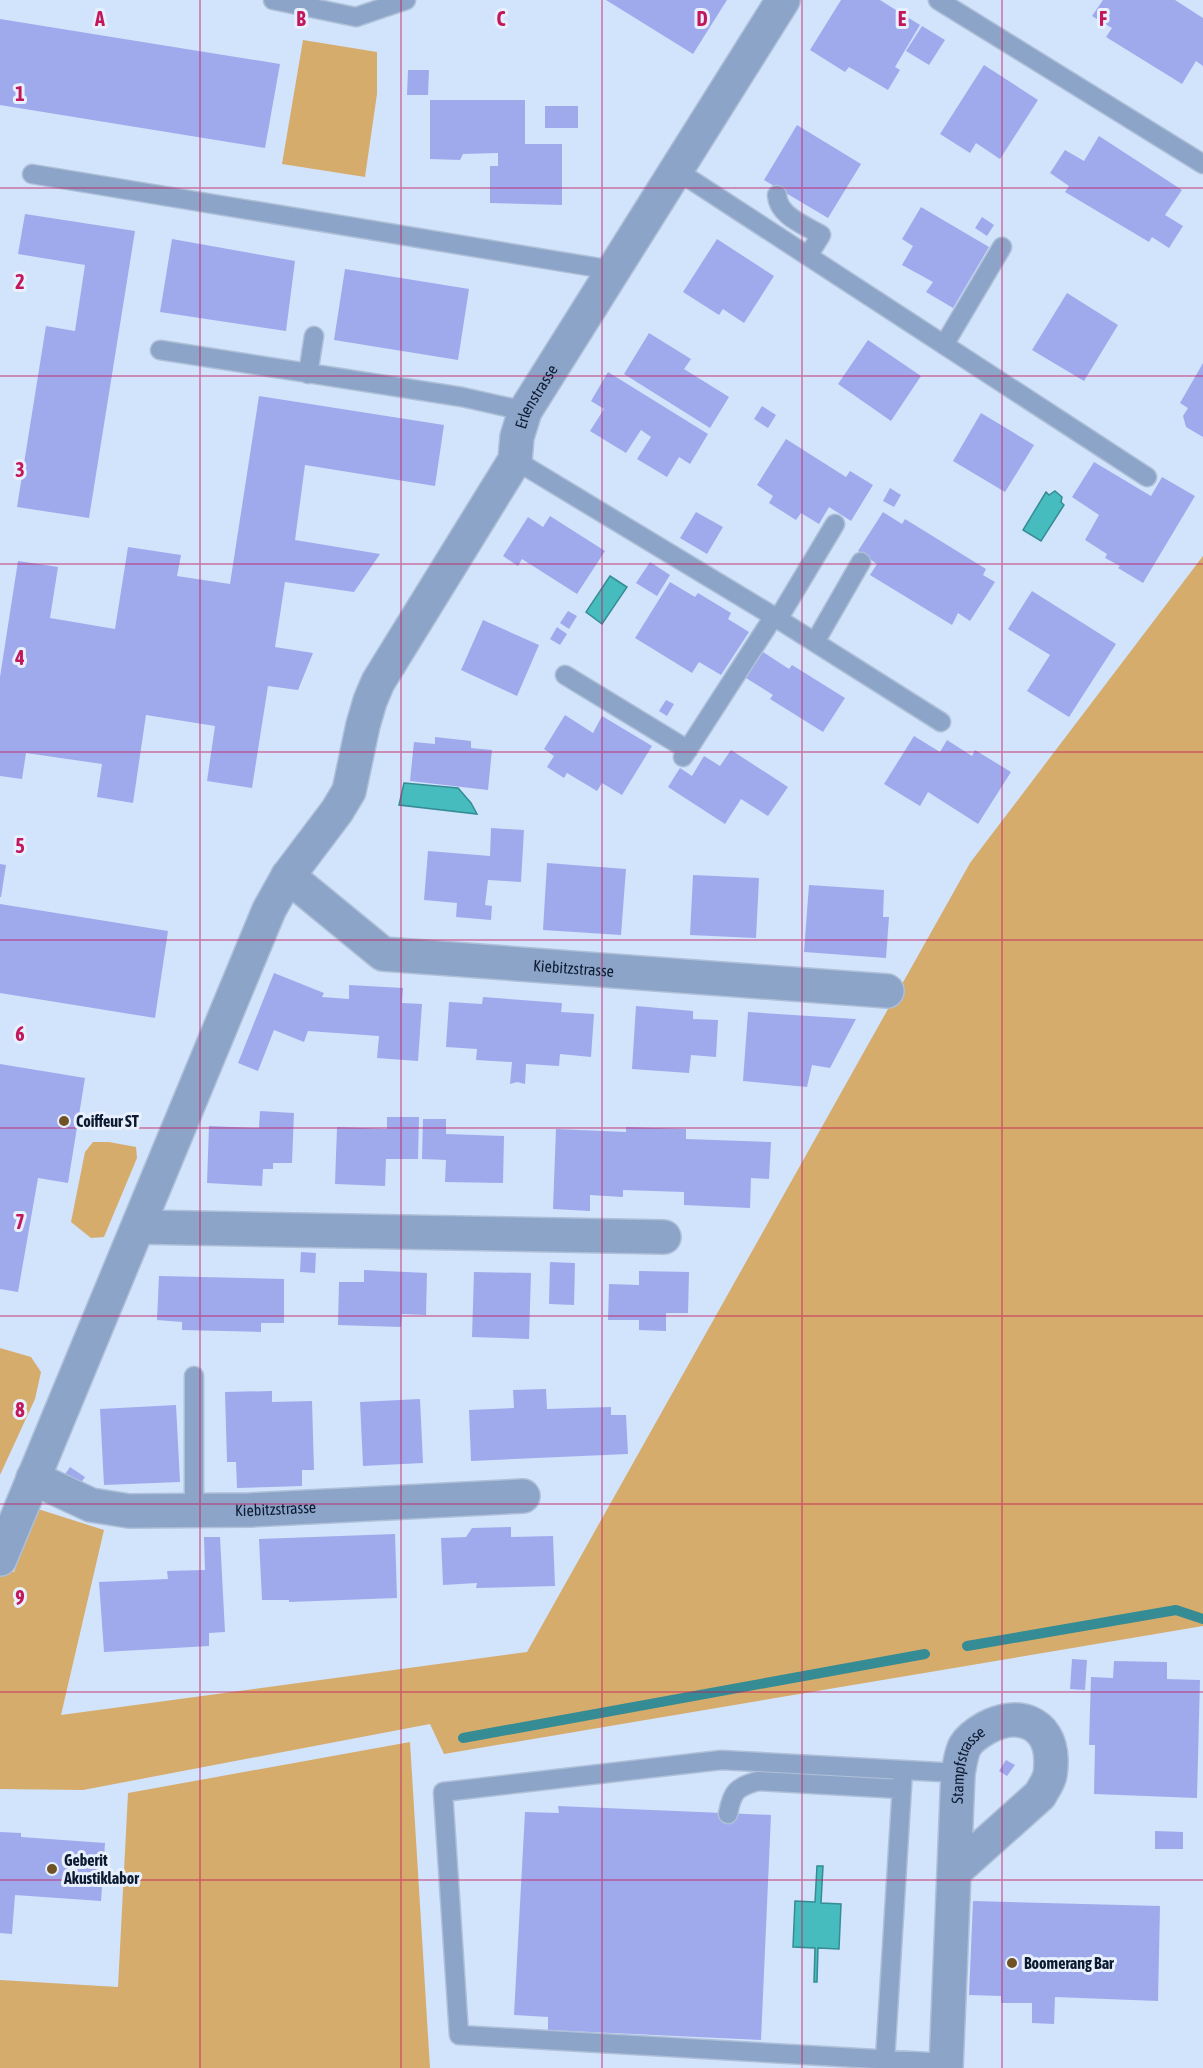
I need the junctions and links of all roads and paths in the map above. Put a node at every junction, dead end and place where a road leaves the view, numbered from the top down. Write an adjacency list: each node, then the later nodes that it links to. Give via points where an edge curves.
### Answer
1 (273, 0): 2 (lane, via 356,17)
2 (406, 0)
3 (783, 0): 6 (street, Erlenstrasse)
4 (938, 0): 5 (lane)
5 (1203, 164)
6 (676, 170): 10 (lane); 11 (street, Erlenstrasse)
7 (32, 174): 11 (lane)
8 (777, 195): 10 (lane, via 782,211 821,235)
9 (1002, 247): 13 (lane)
10 (808, 256): 13 (lane)
11 (612, 270): 16 (street, Erlenstrasse)
12 (314, 336): 15 (lane)
13 (944, 345): 18 (lane)
14 (160, 350): 15 (lane)
15 (308, 374): 16 (lane, via 462,397)
16 (525, 411): 17 (street, Erlenstrasse)
17 (515, 460): 21 (lane); 25 (street, Erlenstrasse, via 378,682 363,725 349,791)
18 (1147, 477)
19 (835, 524): 21 (lane)
20 (861, 562): 22 (lane)
21 (776, 617): 22 (lane); 23 (lane, via 686,753)
22 (815, 642): 24 (lane)
23 (565, 675)
24 (941, 722)
25 (288, 876): 26 (street, Kiebitzstrasse, via 383,954); 27 (street, via 269,910)
26 (887, 991)
27 (139, 1227): 28 (street); 30 (street)
28 (664, 1237)
29 (194, 1376): 32 (lane)
30 (33, 1478): 32 (street, Kiebitzstrasse, via 91,1505 129,1511); 33 (street)
31 (523, 1496): 32 (street, Kiebitzstrasse)
32 (194, 1510)
33 (0, 1560)
34 (903, 1770): 35 (lane); 36 (lane); 39 (lane, via 721,1760 443,1792 459,2036)
35 (958, 1773): 38 (street, Stampfstrasse); 38 (street, Stampfstrasse, via 965,1746 979,1731 996,1722 1025,1720 1038,1726 1050,1744 1049,1778 1040,1795)
36 (901, 1789): 37 (lane, via 758,1781 742,1786 731,1797); 39 (lane)
37 (728, 1814)
38 (954, 1872): 40 (street, Stampfstrasse)
39 (885, 2060): 40 (lane)
40 (946, 2066)

